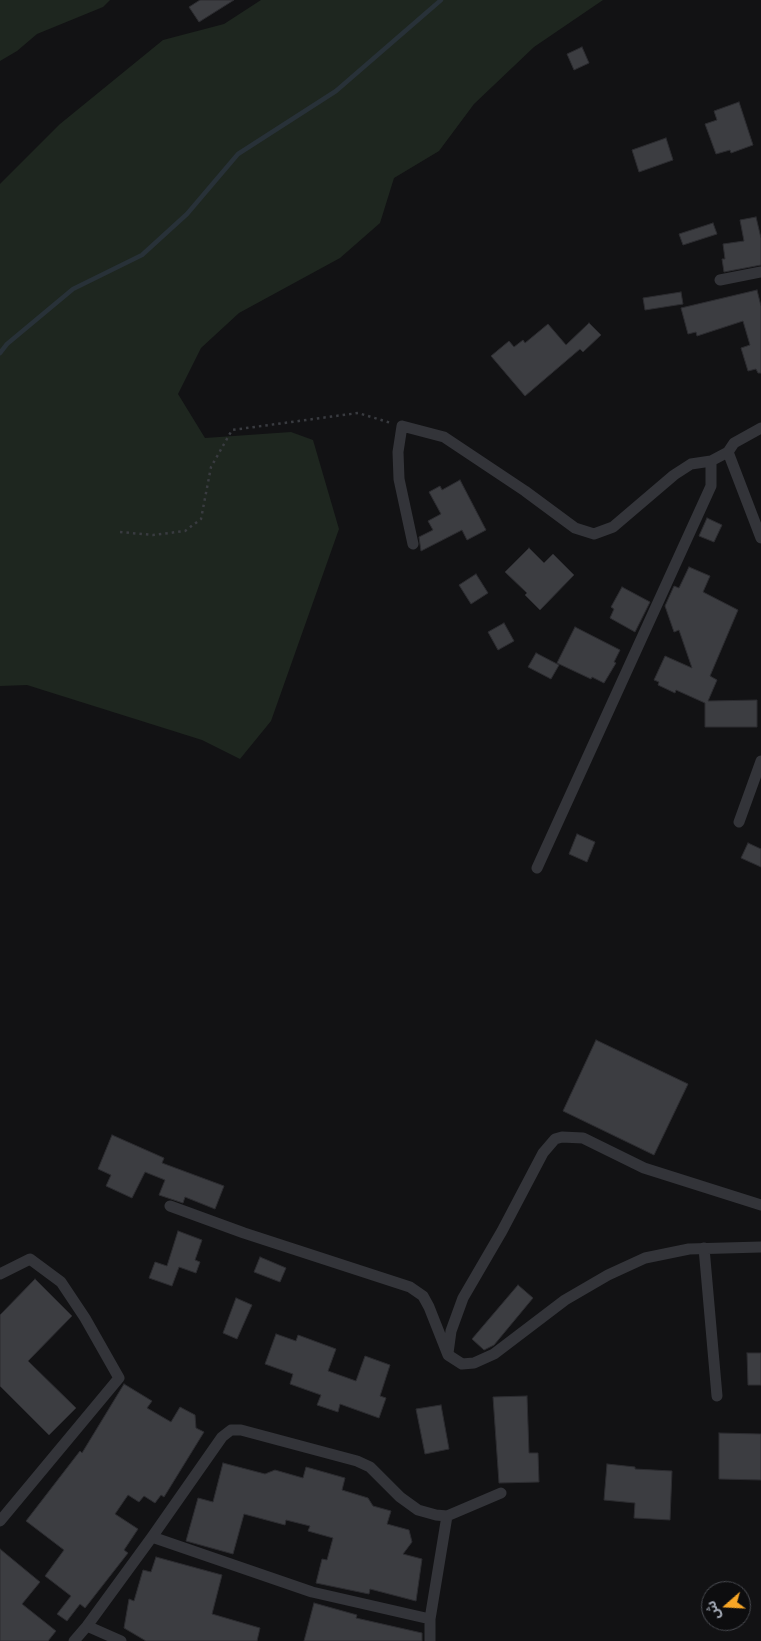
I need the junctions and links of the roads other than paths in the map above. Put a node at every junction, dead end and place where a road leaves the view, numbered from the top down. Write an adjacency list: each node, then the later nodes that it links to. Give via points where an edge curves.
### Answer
1 (761, 272): 2 (street)
2 (720, 280)
3 (761, 428): 4 (street, via 734,443)
4 (728, 452): 5 (street); 6 (street)
5 (711, 461): 7 (street, via 691,464 613,527 594,534 575,528 444,437 402,426 398,452 399,479); 10 (street, via 711,486)
6 (761, 538)
7 (413, 544)
8 (761, 762): 9 (street)
9 (739, 822)
10 (536, 868)
11 (761, 1205): 16 (street, via 644,1168 583,1138 555,1139 543,1153 463,1298 451,1331)
12 (170, 1206): 16 (street, via 410,1287 423,1296)
13 (761, 1246): 14 (street)
14 (704, 1248): 16 (street, via 645,1258 608,1275 565,1300 494,1354 474,1363 462,1364); 17 (street)
15 (0, 1274): 20 (street, via 30,1258 61,1282 119,1378)
16 (448, 1354)
17 (717, 1396)
18 (501, 1494): 19 (street)
19 (447, 1516): 21 (street, via 418,1510 400,1498 370,1468 357,1461 231,1430 222,1437); 22 (street)
20 (1, 1518)
21 (152, 1537): 22 (street, via 312,1592); 23 (street)
22 (430, 1619): 26 (street)
23 (87, 1626): 24 (street); 25 (street)
24 (74, 1641)
25 (121, 1641)
26 (430, 1641)

